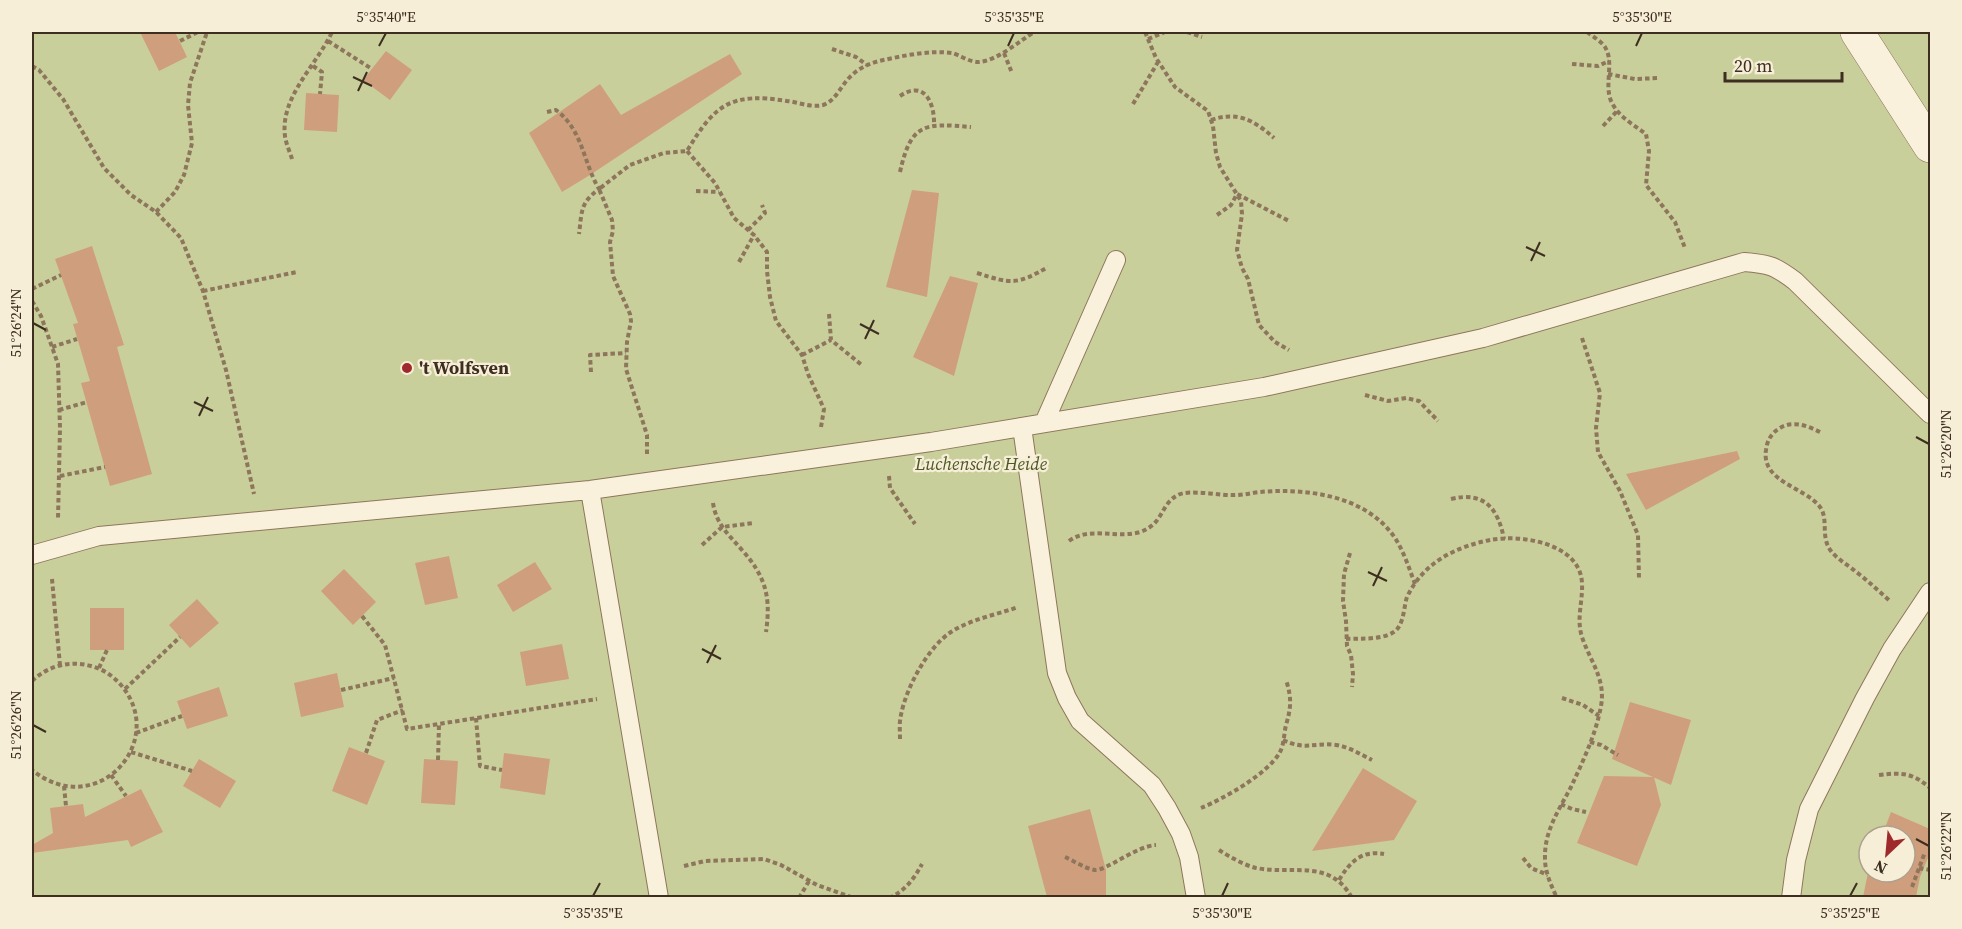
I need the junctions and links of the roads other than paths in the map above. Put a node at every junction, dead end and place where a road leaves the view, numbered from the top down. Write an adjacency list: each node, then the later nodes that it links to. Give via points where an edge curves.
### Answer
1 (1857, 32): 2 (street)
2 (1930, 146)
3 (1116, 260): 5 (lane)
4 (1930, 414): 5 (lane, via 1795,281 1778,268 1744,262 1483,338 1264,387)
5 (1044, 423): 6 (lane)
6 (1022, 427): 7 (lane); 11 (lane, via 1058,673 1067,698 1080,721 1152,785 1171,814 1189,857)
7 (590, 490): 8 (lane, via 99,536); 10 (lane)
8 (47, 550)
9 (1930, 592): 12 (lane, via 1865,698 1809,809)
10 (659, 897)
11 (1196, 897)
12 (1791, 897)

